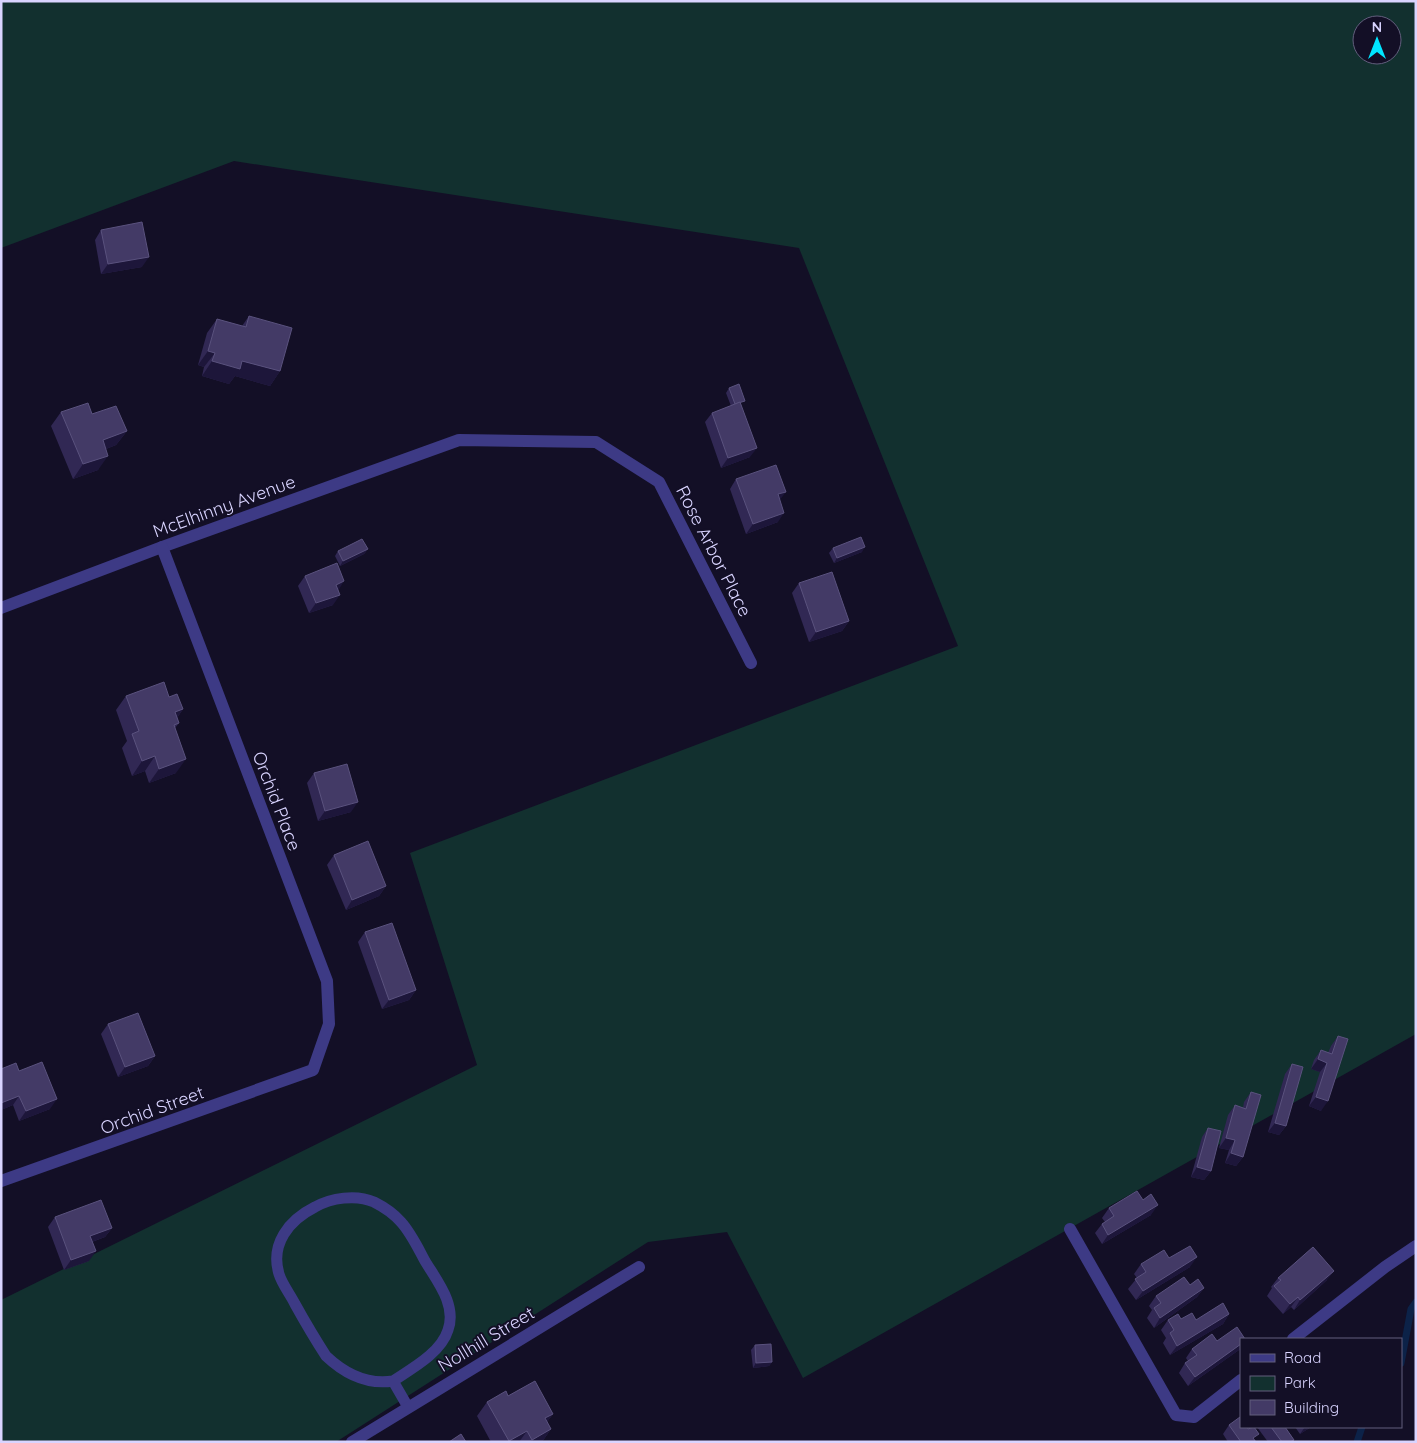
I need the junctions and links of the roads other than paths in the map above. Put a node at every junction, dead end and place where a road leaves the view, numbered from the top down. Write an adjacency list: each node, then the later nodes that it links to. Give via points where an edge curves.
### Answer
1 (459, 440): 2 (street, McElhinny Avenue); 4 (street, Rose Arbor Place, via 596,442 659,482)
2 (162, 547): 3 (street, McElhinny Avenue); 5 (street, Orchid Place, via 327,981 329,1024)
3 (1, 608)
4 (751, 663)
5 (313, 1070): 6 (street, Orchid Street)
6 (1, 1182)
7 (1070, 1229): 12 (street, via 1176,1415 1194,1417)
8 (1416, 1246): 10 (street, via 1384,1267)
9 (639, 1267): 13 (street, Nollhill Street)
10 (1294, 1338)
11 (393, 1381): 11 (lane, via 367,1380 336,1366 312,1335 279,1275 281,1236 298,1218 320,1204 340,1199 364,1199 394,1215 409,1233 445,1294 450,1318 442,1342); 13 (lane)
12 (1240, 1381)
13 (408, 1407): 14 (street, Nollhill Street)
14 (352, 1442)

